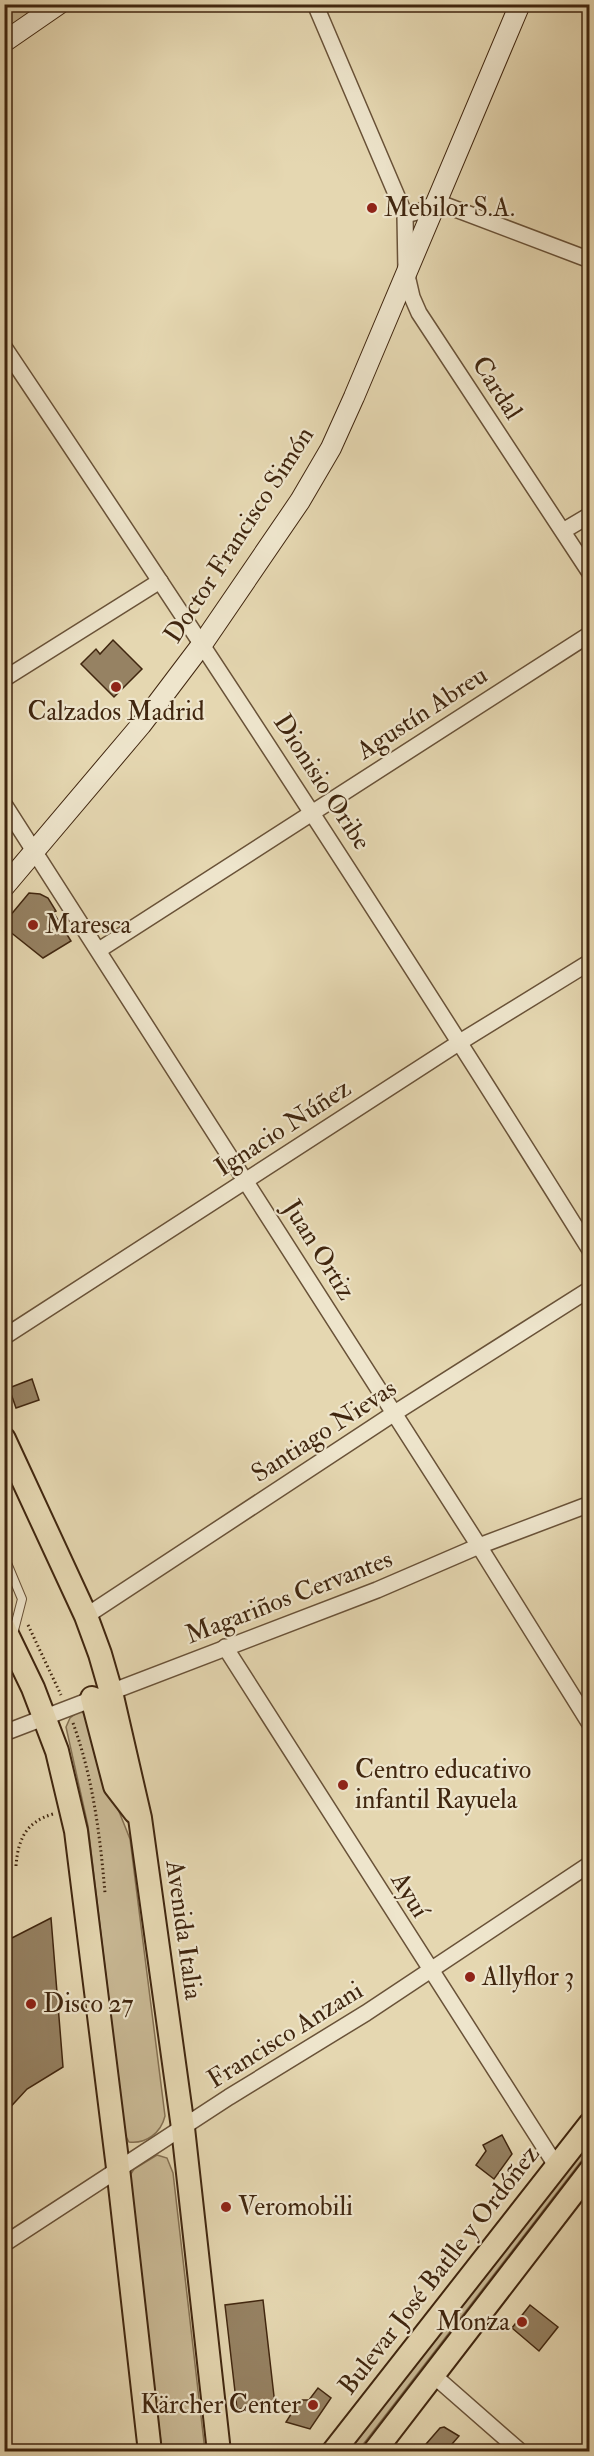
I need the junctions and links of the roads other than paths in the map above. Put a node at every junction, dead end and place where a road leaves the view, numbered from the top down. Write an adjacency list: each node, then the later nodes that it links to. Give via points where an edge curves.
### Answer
1 (59, 4): 4 (street)
2 (315, 4): 6 (street, Cardal)
3 (520, 4): 5 (street, Doctor Francisco Simón)
4 (4, 42)
5 (437, 202): 6 (street); 7 (street); 8 (street, Doctor Francisco Simón)
6 (405, 215): 8 (street, Cardal)
7 (590, 260)
8 (406, 271): 11 (street, Cardal, via 419,313); 15 (street, Doctor Francisco Simón, via 331,448 300,501)
9 (4, 347): 13 (street, Dionisio Oribe)
10 (590, 515): 11 (street)
11 (563, 531): 12 (street, Cardal)
12 (590, 573)
13 (160, 581): 15 (street, Dionisio Oribe); 16 (street)
14 (590, 634): 18 (street, Agustín Abreu)
15 (203, 643): 18 (street, Dionisio Oribe); 19 (street, Doctor Francisco Simón, via 141,725)
16 (4, 679)
17 (4, 804): 19 (street, Juan Ortiz)
18 (313, 812): 21 (street, Agustín Abreu); 23 (street, Dionisio Oribe)
19 (35, 850): 20 (street, Doctor Francisco Simón); 21 (street, Juan Ortiz)
20 (4, 887)
21 (99, 950): 24 (street, Juan Ortiz)
22 (590, 962): 23 (street, Ignacio Núñez)
23 (460, 1042): 24 (street, Ignacio Núñez); 25 (street, Dionisio Oribe)
24 (246, 1180): 27 (street, Ignacio Núñez); 28 (street, Juan Ortiz)
25 (590, 1250)
26 (590, 1289): 28 (street, Santiago Nievas)
27 (4, 1337)
28 (393, 1414): 31 (street, Juan Ortiz); 33 (street, Santiago Nievas)
29 (4, 1440): 33 (main road, Avenida Italia)
30 (590, 1504): 31 (street, Magariños Cervantes)
31 (479, 1546): 35 (street, Magariños Cervantes, via 377,1590); 38 (street, Juan Ortiz)
32 (4, 1556): 34 (lane, via 22,1599)
33 (86, 1616): 36 (main road, Avenida Italia)
34 (8, 1635): 37 (main road)
35 (225, 1647): 36 (street, Magariños Cervantes); 41 (street, Ayuí)
36 (101, 1695): 37 (street, Magariños Cervantes); 43 (main road, Avenida Italia, via 140,1818)
37 (44, 1717): 39 (street, Magariños Cervantes); 45 (main road, via 72,1809)
38 (590, 1724)
39 (4, 1733)
40 (590, 1864): 41 (street, Francisco Anzani)
41 (430, 1971): 43 (street, Francisco Anzani); 44 (street, Ayuí)
42 (590, 2124): 44 (main road, Bulevar José Batlle y Ordóñez)
43 (183, 2128): 45 (street, Francisco Anzani); 50 (main road, Avenida Italia)
44 (557, 2167): 51 (main road, Bulevar José Batlle y Ordóñez)
45 (118, 2168): 47 (street, Francisco Anzani); 49 (main road)
46 (590, 2171): 48 (main road)
47 (4, 2244)
48 (432, 2374): 52 (main road); 53 (street)
49 (150, 2451)
50 (219, 2451)
51 (333, 2451)
52 (374, 2451)
53 (521, 2451)

